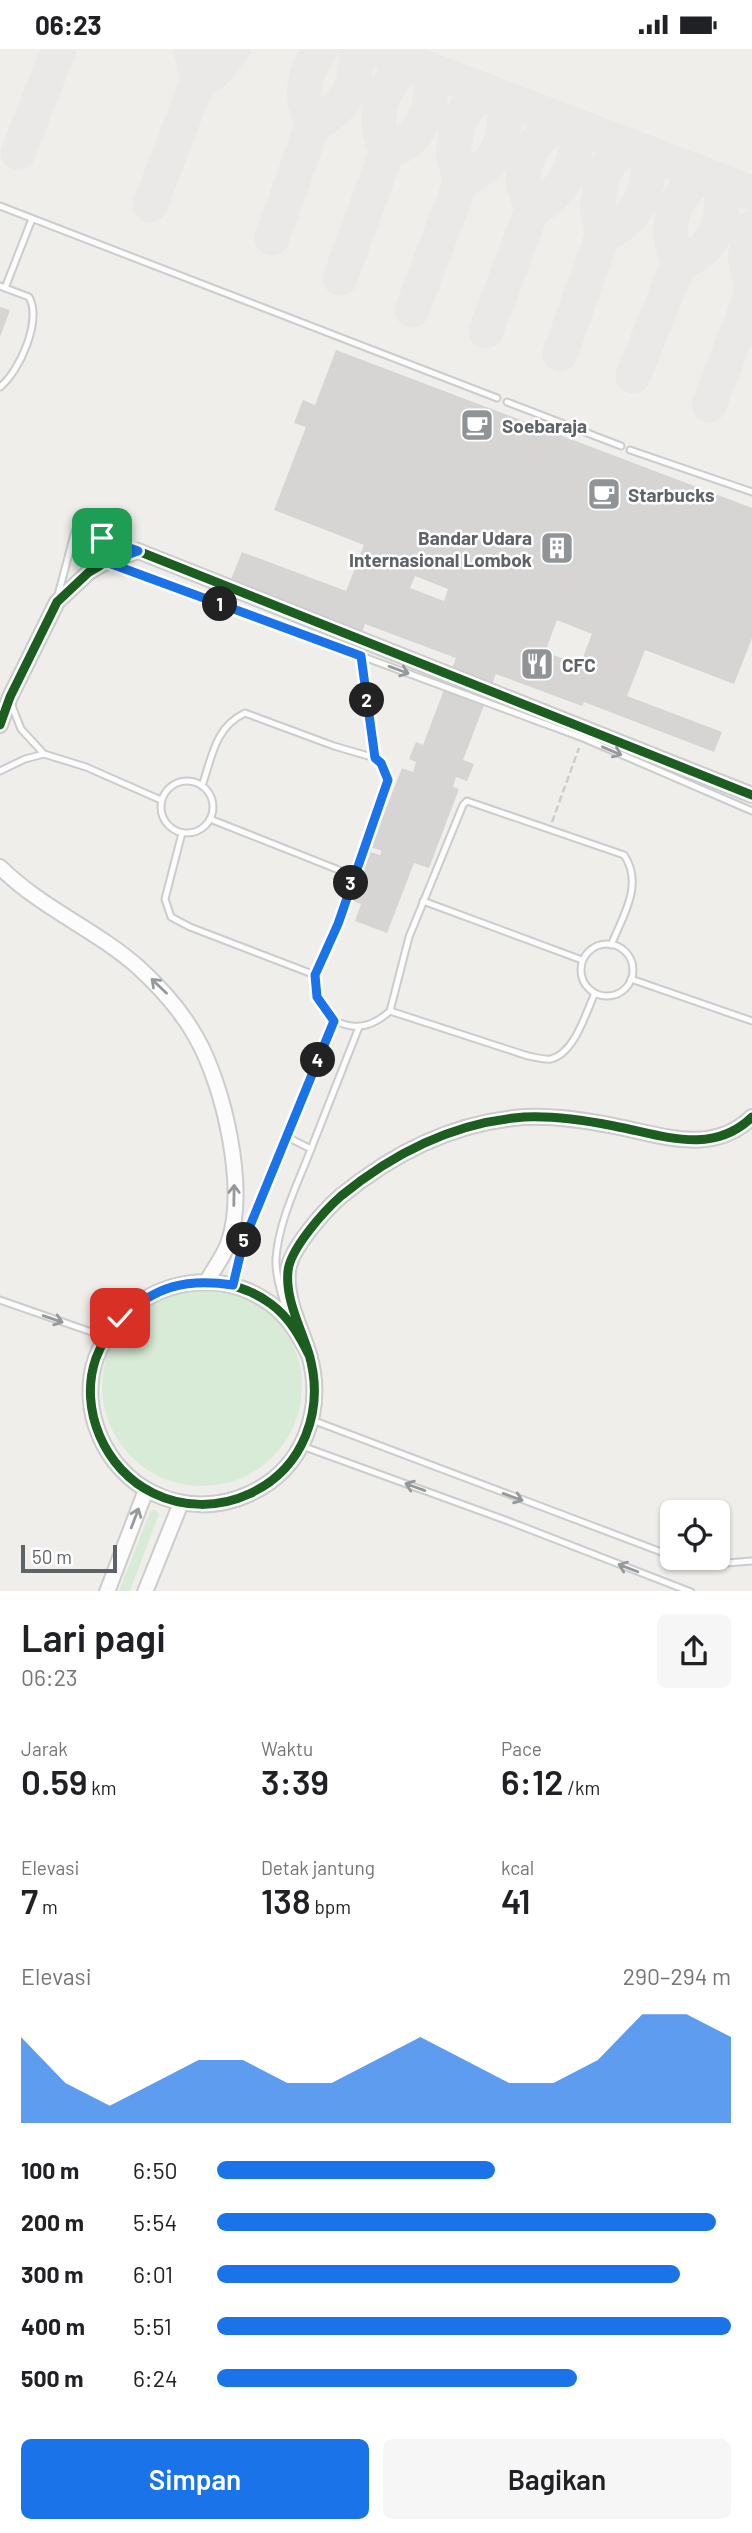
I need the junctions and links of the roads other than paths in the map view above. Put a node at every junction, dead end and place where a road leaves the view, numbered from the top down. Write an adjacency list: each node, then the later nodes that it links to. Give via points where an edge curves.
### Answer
1 (0, 207): 2 (lane)
2 (32, 219): 3 (lane); 5 (lane)
3 (3, 287): 4 (lane, via 29,297 35,315 9,379)
4 (0, 387)
5 (497, 398)
6 (507, 402): 7 (lane)
7 (621, 446)
8 (630, 450): 9 (lane)
9 (752, 492)
10 (138, 551): 11 (street); 12 (lane, via 75,530); 20 (street)
11 (106, 562): 12 (street); 13 (lane)
12 (57, 601): 14 (street)
13 (361, 656): 17 (lane); 22 (lane, one-way to 22, via 583,738)
14 (10, 697): 15 (street); 16 (lane, via 21,729)
15 (0, 725)
16 (44, 754): 18 (lane); 21 (lane)
17 (375, 758): 19 (lane, via 245,713 218,736); 26 (lane, via 388,780)
18 (0, 771)
19 (202, 786): 21 (lane, via 178,783); 23 (lane, via 213,807)
20 (752, 796)
21 (161, 800): 24 (lane, via 161,815 169,827)
22 (752, 811)
23 (210, 819): 24 (lane, via 193,833); 26 (lane)
24 (182, 833): 30 (lane, via 165,899 171,916)
25 (0, 867): 40 (street, one-way to 25, via 229,1243 234,1169 228,1124 197,1037 171,998 138,967 100,935 26,890)
26 (354, 876): 30 (lane)
27 (423, 901): 28 (lane, via 466,801 470,801 624,855 633,867 631,896); 29 (lane); 33 (lane)
28 (611, 945): 29 (lane, via 596,947); 31 (lane, via 630,957)
29 (582, 960): 32 (lane, via 585,984)
30 (315, 975): 34 (lane, via 317,997)
31 (631, 979): 32 (lane, via 617,994); 35 (lane)
32 (595, 993): 33 (lane, via 572,1041 551,1059 528,1056)
33 (390, 1011): 36 (lane, via 381,1020)
34 (334, 1021): 36 (lane); 38 (lane)
35 (752, 1021)
36 (359, 1027): 39 (lane)
37 (752, 1117): 45 (street, via 725,1135 700,1142 614,1126 517,1117 435,1137 386,1163 339,1198 306,1235 288,1267 288,1289)
38 (287, 1137): 39 (lane); 41 (lane, via 243,1243)
39 (311, 1149): 43 (lane, via 284,1220 276,1258)
40 (207, 1281): 41 (street); 44 (street, via 183,1283 149,1296 120,1318)
41 (233, 1285): 43 (street, via 263,1299)
42 (0, 1300): 44 (lane, one-way to 44)
43 (288, 1320): 45 (street)
44 (106, 1337): 48 (street, via 91,1381 95,1423 114,1462)
45 (310, 1357): 46 (street, via 315,1388)
46 (312, 1420): 47 (street); 50 (lane, one-way to 50)
47 (302, 1446): 49 (street, via 285,1469 263,1487 237,1499); 55 (lane, one-way to 47)
48 (146, 1490): 49 (street); 53 (street, one-way to 48)
49 (181, 1503): 54 (street)
50 (660, 1551)
51 (752, 1561): 52 (lane)
52 (730, 1563)
53 (107, 1591)
54 (145, 1591)
55 (691, 1591)

